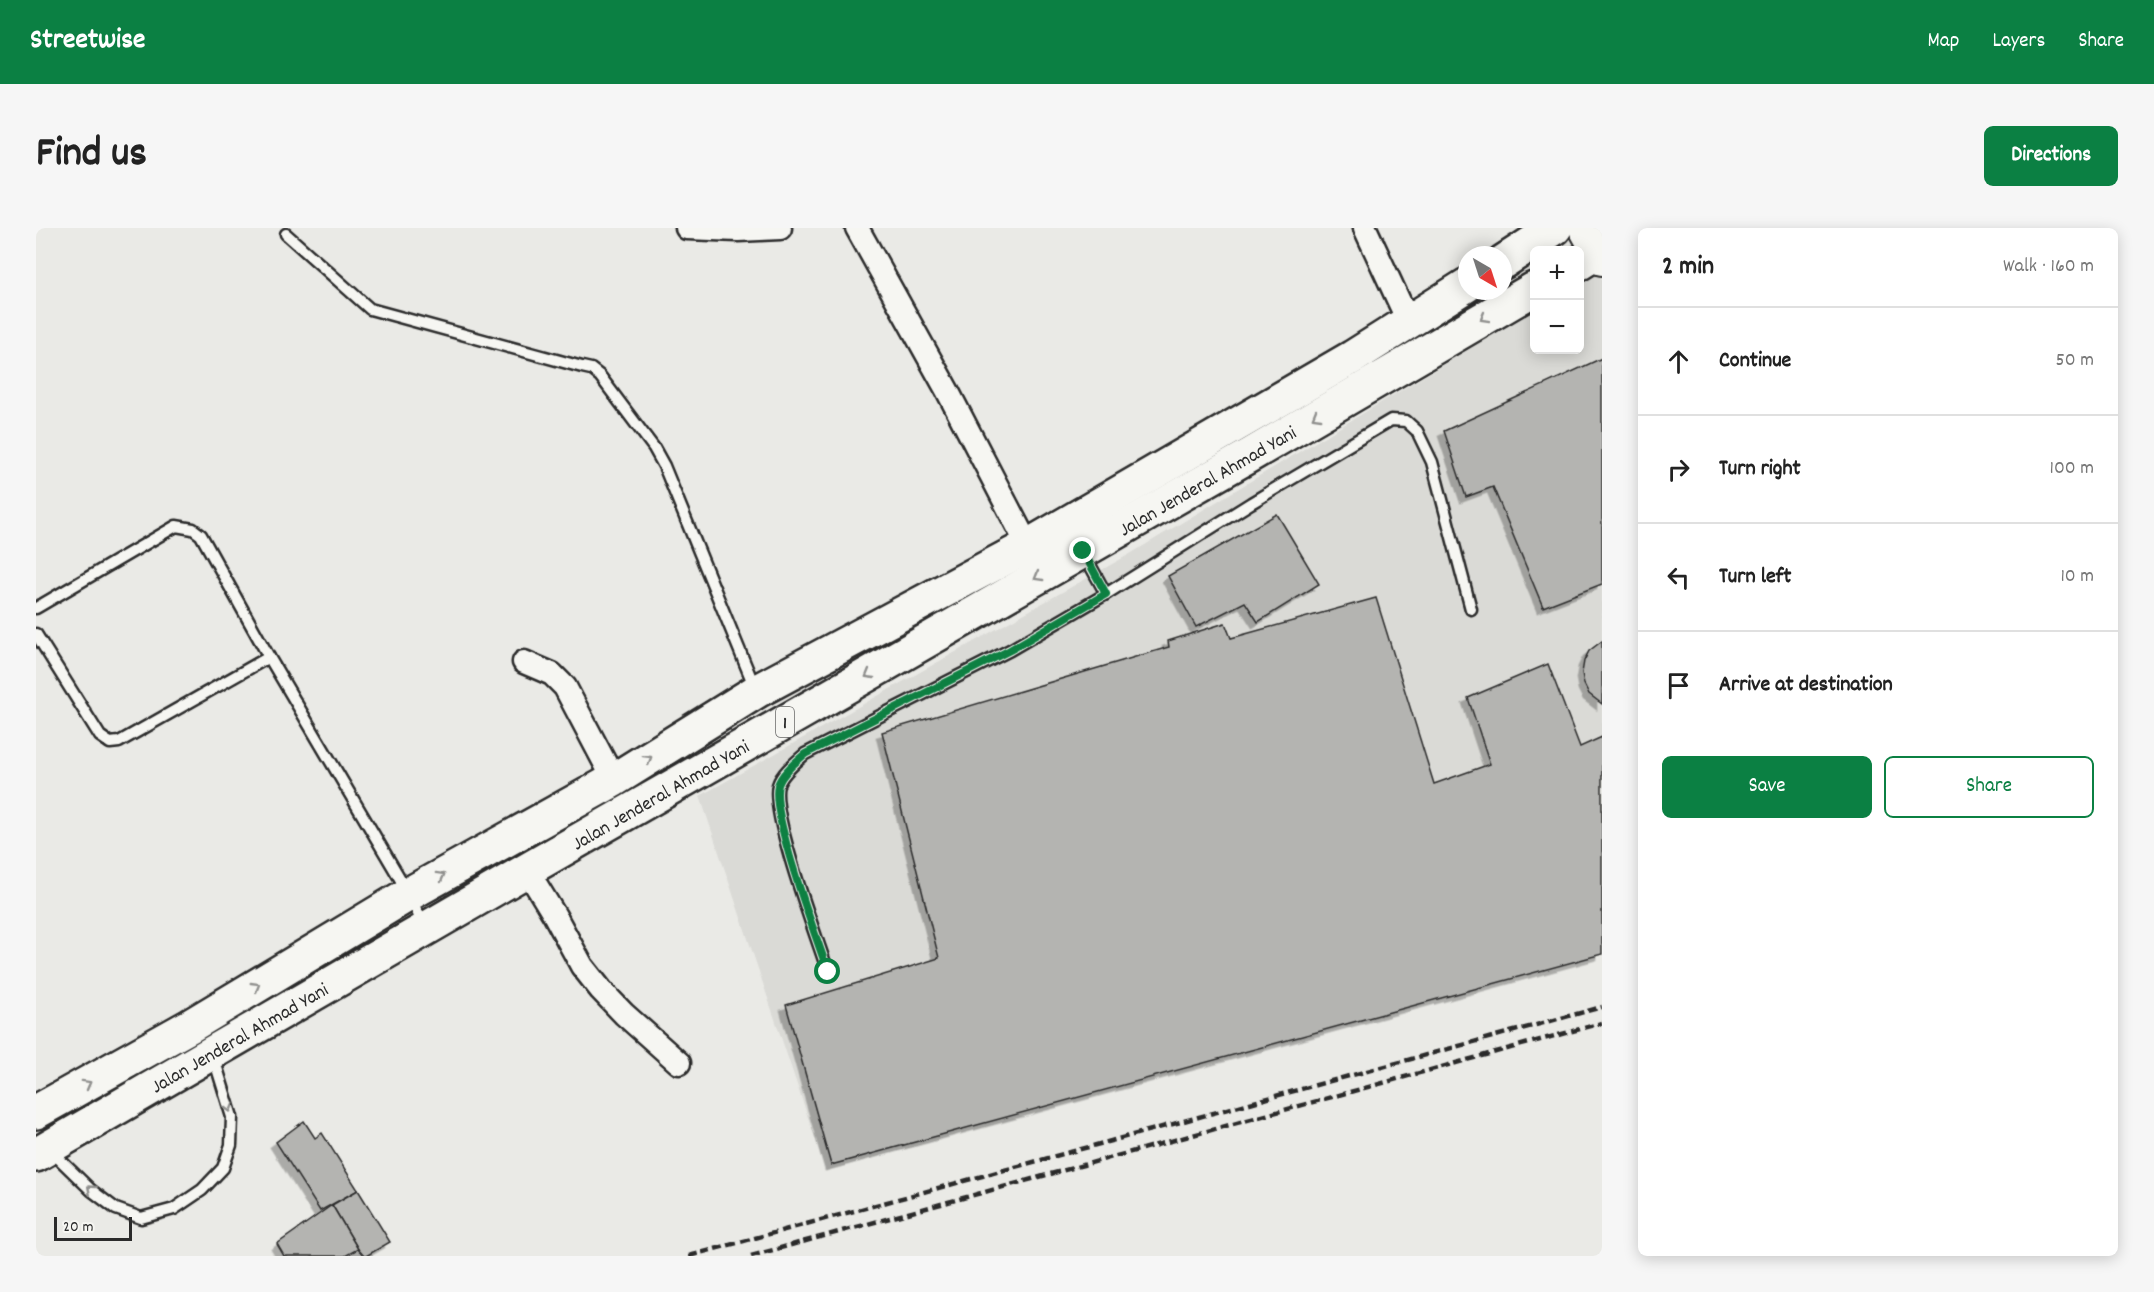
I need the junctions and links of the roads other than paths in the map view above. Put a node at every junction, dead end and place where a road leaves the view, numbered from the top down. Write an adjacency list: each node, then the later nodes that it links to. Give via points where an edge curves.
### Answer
1 (687, 228): 2 (street)
2 (780, 228)
3 (857, 228): 12 (street)
4 (1365, 228): 10 (street)
5 (1555, 228): 7 (highway)
6 (286, 234): 19 (lane, via 370,309 591,369 600,376 664,466)
7 (1512, 256)
8 (1458, 291): 10 (highway, Jalan Jenderal Ahmad Yani / 1)
9 (1530, 291): 11 (highway, Jalan Jenderal Ahmad Yani / 1, one-way to 11)
10 (1409, 323): 11 (highway, Jalan Jenderal Ahmad Yani / 1, via 1277,402)
11 (1074, 537): 12 (highway, Jalan Jenderal Ahmad Yani / 1); 13 (lane); 21 (highway, Jalan Jenderal Ahmad Yani / 1, one-way to 21)
12 (1028, 546): 19 (highway, Jalan Jenderal Ahmad Yani / 1)
13 (1106, 594): 15 (lane, via 1391,420 1406,421 1417,431 1432,462); 24 (lane, via 1010,650 805,754 778,784 777,803 796,875)
14 (36, 608): 17 (lane, via 176,526 187,527 201,535)
15 (1471, 609)
16 (36, 634): 17 (lane, via 100,736 110,744)
17 (269, 657): 22 (lane)
18 (524, 662): 20 (street, via 552,674 565,687)
19 (757, 691): 20 (highway, Jalan Jenderal Ahmad Yani / 1, one-way to 19)
20 (614, 780): 22 (highway, Jalan Jenderal Ahmad Yani / 1, one-way to 20)
21 (527, 870): 23 (highway, Jalan Jenderal Ahmad Yani / 1); 26 (street, via 588,974 624,1014)
22 (409, 894): 23 (lane); 27 (highway, Jalan Jenderal Ahmad Yani / 1, one-way to 22, via 190,1026)
23 (426, 930): 25 (highway, Jalan Jenderal Ahmad Yani / 1)
24 (828, 972)
25 (212, 1052): 28 (highway, Jalan Jenderal Ahmad Yani / 1); 28 (lane, one-way to 28, via 232,1117 231,1144 223,1168 202,1190 174,1209 141,1218 116,1209)
26 (679, 1063)
27 (36, 1112)
28 (42, 1152)

